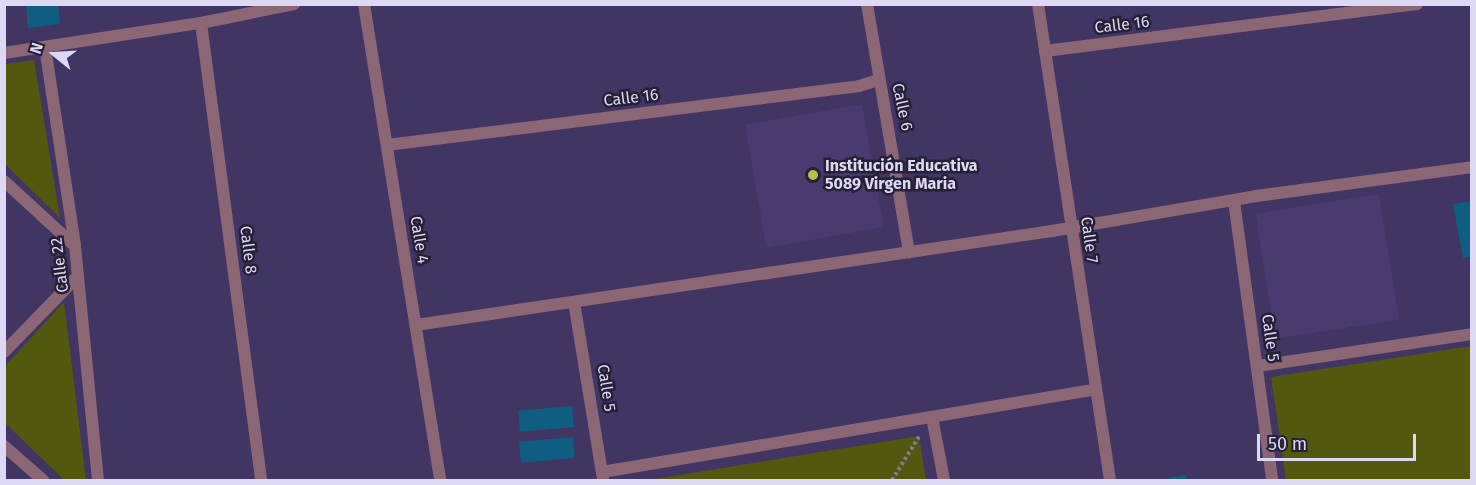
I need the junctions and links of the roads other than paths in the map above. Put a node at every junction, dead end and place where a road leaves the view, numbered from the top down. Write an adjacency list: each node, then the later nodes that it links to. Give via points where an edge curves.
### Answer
1 (294, 4): 6 (street)
2 (364, 4): 11 (street, Calle 4)
3 (867, 4): 10 (street, Calle 6)
4 (1038, 4): 8 (street, Calle 7)
5 (1417, 4): 8 (street, Calle 16)
6 (201, 23): 7 (street); 30 (street, Calle 8)
7 (45, 47): 9 (street); 16 (street, Calle 22)
8 (1045, 51): 15 (street, Calle 7)
9 (4, 53)
10 (879, 80): 11 (street, Calle 16, via 859,86); 17 (street, Calle 6)
11 (387, 145): 20 (street, Calle 4)
12 (1472, 167): 14 (street)
13 (4, 181): 16 (street)
14 (1233, 201): 15 (street); 23 (street, Calle 5)
15 (1071, 228): 17 (street); 24 (street, Calle 7)
16 (75, 246): 18 (street, Calle 22)
17 (909, 252): 19 (street)
18 (78, 276): 22 (street); 29 (street, Calle 22)
19 (574, 302): 20 (street); 27 (street, Calle 5)
20 (416, 325): 31 (street, Calle 4)
21 (1472, 334): 23 (street)
22 (4, 352)
23 (1258, 366): 34 (street, Calle 5)
24 (1094, 390): 25 (street); 33 (street, Calle 7)
25 (932, 417): 27 (street); 32 (street)
26 (4, 446): 28 (street)
27 (603, 476)
28 (43, 480)
29 (98, 480)
30 (261, 480)
31 (440, 480)
32 (944, 480)
33 (1110, 480)
34 (1272, 480)

